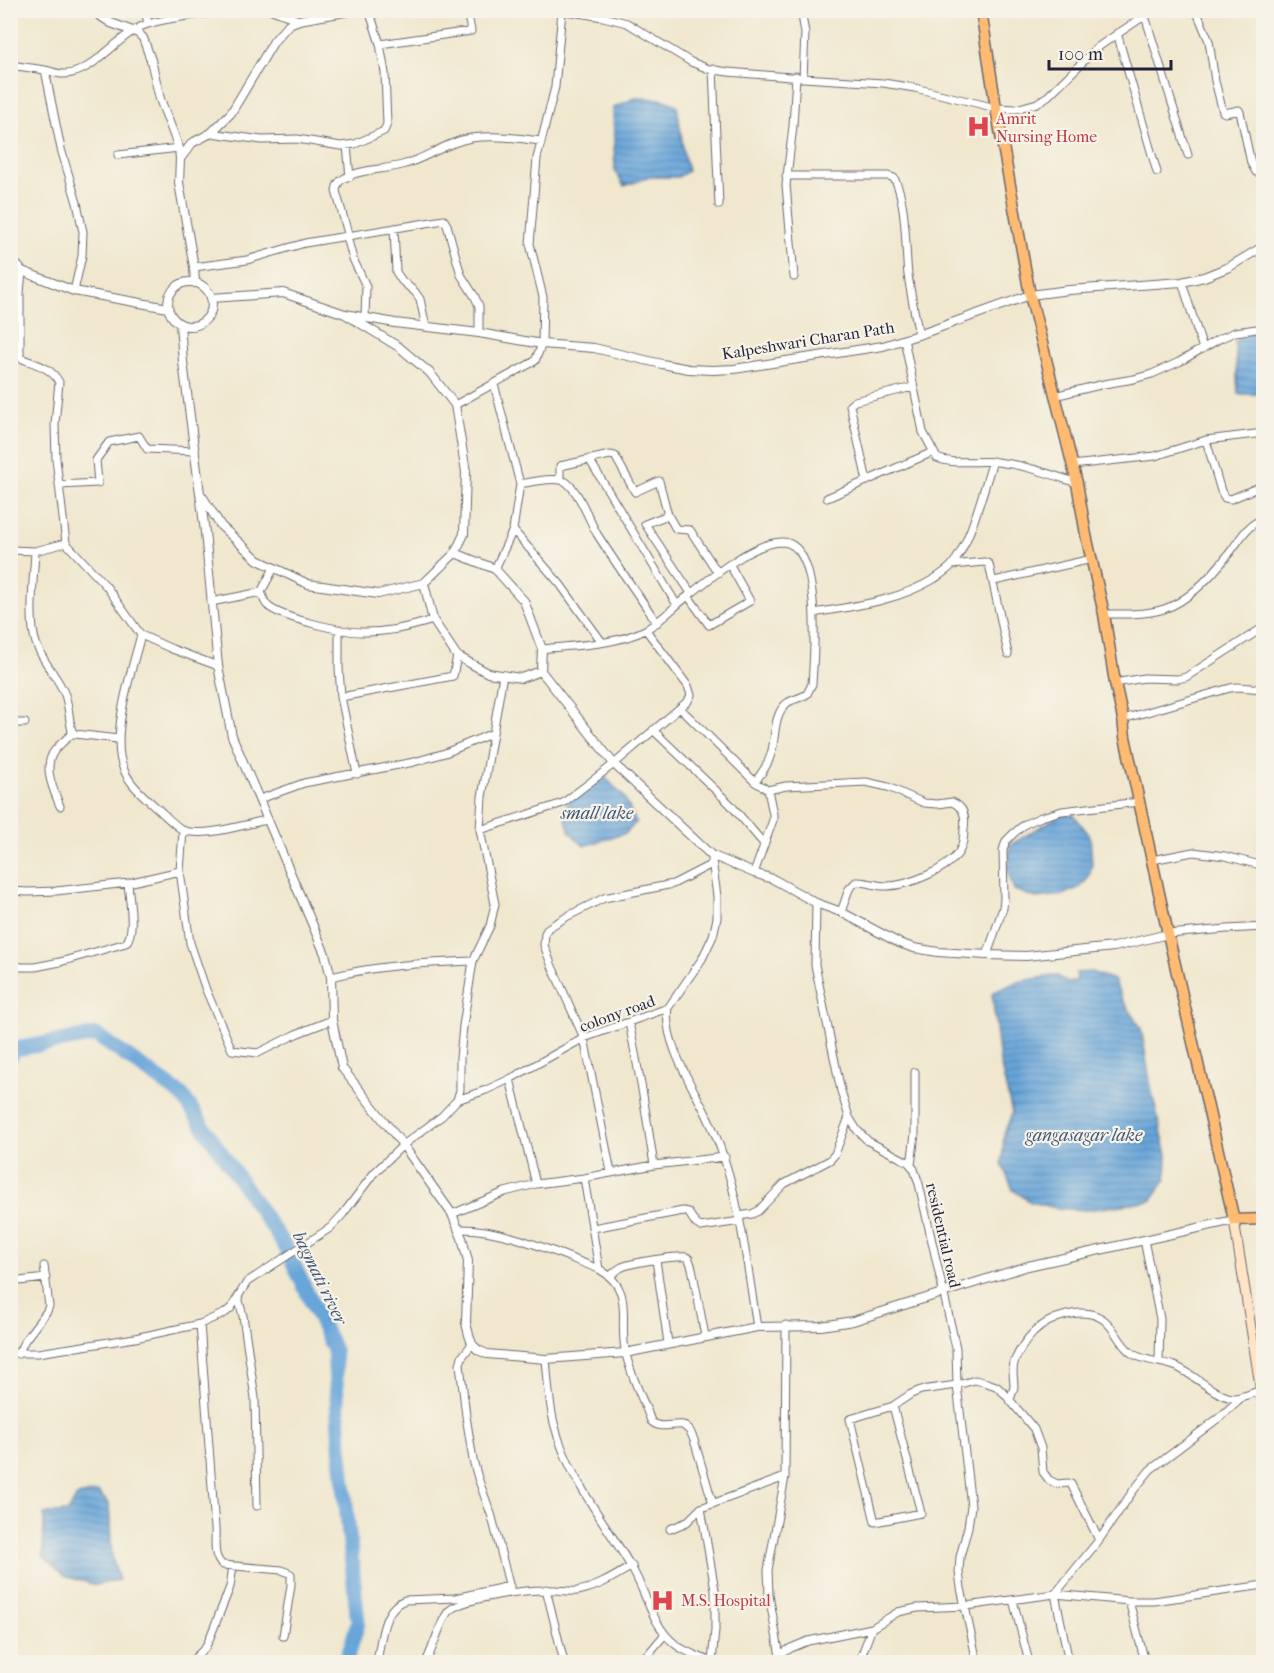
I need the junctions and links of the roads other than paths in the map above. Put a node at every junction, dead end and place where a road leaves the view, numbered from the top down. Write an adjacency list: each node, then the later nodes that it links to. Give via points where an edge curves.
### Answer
1 (92, 10): 16 (street, via 111,23)
2 (145, 10): 15 (street)
3 (227, 10): 15 (street)
4 (272, 10): 14 (street)
5 (356, 10): 14 (street)
6 (369, 10): 18 (street)
7 (468, 10): 18 (street, via 471,31)
8 (801, 10): 22 (street, via 806,33)
9 (981, 10): 23 (main road)
10 (1153, 10): 13 (street)
11 (1197, 10): 32 (street, via 1209,41 1223,112 1239,110 1251,164 1256,172)
12 (561, 11): 20 (street, via 627,23 691,62); 25 (street, via 555,87)
13 (1145, 16): 17 (street); 29 (street)
14 (299, 20): 24 (street, via 282,31 231,113)
15 (148, 24): 16 (street)
16 (132, 30): 21 (street, via 84,69 63,74); 27 (street, via 146,45 160,99)
17 (1117, 33): 23 (street, via 1037,103 1016,109); 31 (street)
18 (380, 44): 26 (street, via 386,128)
19 (10, 65): 21 (street)
20 (713, 69): 22 (street); 35 (street)
21 (45, 70): 45 (street, via 83,232)
22 (800, 77): 23 (street, via 894,84); 33 (street)
23 (996, 108): 48 (main road)
24 (211, 133): 26 (street); 30 (street, via 192,143)
25 (541, 141): 34 (street, via 472,138 403,165); 59 (street, via 530,244 543,297)
26 (347, 146): 34 (street)
27 (179, 148): 28 (street); 30 (street)
28 (118, 155)
29 (1188, 155)
30 (180, 159): 40 (street, via 179,183)
31 (1157, 172)
32 (1263, 172)
33 (786, 176): 42 (street); 57 (street, via 894,178)
34 (350, 177): 37 (street, via 340,182 336,190)
35 (718, 205)
36 (394, 228): 37 (street); 54 (street, via 396,272 420,299); 56 (street, via 446,221 461,275 479,306)
37 (348, 237): 40 (street, via 305,243 247,260); 52 (street, via 366,286)
38 (1263, 246): 44 (street, Kalpeshwari Charan Path, via 1229,267)
39 (10, 257): 41 (street)
40 (194, 267): 43 (street)
41 (22, 271): 45 (street); 47 (street)
42 (794, 277)
43 (195, 282): 49 (street); 50 (street, via 183,283 173,291)
44 (1182, 282): 48 (street, Kalpeshwari Charan Path); 60 (street)
45 (74, 291): 50 (street)
46 (10, 293): 47 (street)
47 (20, 293): 62 (street)
48 (1030, 295): 57 (street, Kalpeshwari Charan Path); 65 (main road)
49 (211, 298): 51 (street, via 283,293); 53 (street, via 211,311 204,321 193,326)
50 (168, 308): 53 (street)
51 (345, 314): 52 (street, Kalpeshwari Charan Path); 66 (street, via 422,366)
52 (365, 318): 54 (street, Kalpeshwari Charan Path)
53 (180, 324): 69 (street)
54 (426, 327): 56 (street, Kalpeshwari Charan Path)
55 (1263, 328): 60 (street, via 1235,332)
56 (479, 333): 59 (street, Kalpeshwari Charan Path)
57 (919, 335): 58 (street, Kalpeshwari Charan Path)
58 (904, 339): 59 (street, Kalpeshwari Charan Path, via 883,346 713,370 689,369 594,348); 64 (street)
59 (542, 344): 63 (street, via 535,361)
60 (1203, 349): 65 (street, via 1152,374)
61 (10, 358): 62 (street)
62 (21, 358): 78 (street, via 44,367 59,381 55,438)
63 (494, 384): 66 (street); 77 (street)
64 (913, 387): 70 (street, via 923,432); 75 (street, via 850,405)
65 (1054, 396): 73 (main road)
66 (455, 405): 88 (street, via 466,471 464,534)
67 (1263, 433): 68 (street)
68 (1206, 440): 73 (street, via 1155,456); 79 (street, via 1225,498)
69 (195, 451): 78 (street, via 147,449 139,436 109,442 96,460 98,483); 80 (street)
70 (933, 452): 72 (street, via 946,461); 75 (street)
71 (589, 459): 74 (street, via 560,466); 82 (street, via 615,456 635,492 659,482); 100 (street)
72 (993, 461): 76 (street, via 1031,467); 91 (street, via 966,541)
73 (1072, 465): 76 (main road)
74 (560, 480): 77 (street); 104 (street, via 572,488 596,532)
75 (867, 481): 81 (street)
76 (1077, 483): 89 (main road)
77 (520, 484): 84 (street)
78 (59, 485): 85 (street)
79 (1263, 485)
80 (201, 494): 92 (street, via 221,526 258,560); 99 (street)
81 (827, 498)
82 (668, 515): 94 (street, via 676,529 690,530); 98 (street, via 645,524)
83 (1263, 519): 102 (street, via 1251,525 1200,586 1178,604 1143,614)
84 (513, 530): 93 (street); 109 (street, via 560,584)
85 (66, 543): 87 (street); 108 (street, via 106,586)
86 (10, 550): 87 (street)
87 (35, 551): 124 (street, via 33,634 65,696)
88 (455, 553): 93 (street); 96 (street)
89 (1092, 560): 95 (street); 102 (main road)
90 (730, 565): 94 (street); 98 (street, via 750,601 709,625); 101 (street, via 768,544 790,543 807,567)
91 (952, 565): 95 (street, via 987,562); 101 (street, via 930,581 894,597)
92 (274, 568): 96 (street, via 308,584 378,594); 97 (street)
93 (495, 569): 110 (street, via 524,602)
94 (718, 573): 98 (street)
95 (994, 581): 111 (street)
96 (424, 584): 103 (street)
97 (261, 592): 99 (street); 106 (street, via 267,606 289,617)
98 (689, 595): 100 (street)
99 (211, 602): 113 (street)
100 (677, 605): 104 (street)
101 (814, 613): 129 (street, via 812,684 807,694 782,710 771,756)
102 (1104, 614): 116 (main road)
103 (433, 620): 106 (street, via 394,630); 112 (street)
104 (657, 623): 107 (street)
105 (1263, 627): 116 (street, via 1186,677)
106 (339, 629): 118 (street)
107 (646, 630): 109 (street); 119 (street, via 688,686 690,699)
108 (141, 635): 113 (street); 126 (street)
109 (602, 642): 110 (street)
110 (542, 649): 114 (street)
111 (1008, 654)
112 (457, 656): 115 (street, via 488,673); 118 (street, via 453,676)
113 (218, 666): 131 (street, via 232,736)
114 (541, 671): 115 (street, via 521,678); 127 (street)
115 (503, 675): 125 (street)
116 (1115, 683): 120 (main road)
117 (1263, 689): 120 (street, via 1230,688)
118 (341, 697): 128 (street)
119 (681, 709): 123 (street); 129 (street)
120 (1123, 719): 132 (main road)
121 (10, 723): 122 (street)
122 (25, 723)
123 (653, 730): 127 (street); 137 (street)
124 (73, 733): 126 (street); 133 (street, via 55,750 49,767)
125 (493, 733): 128 (street, via 444,753); 135 (street)
126 (118, 739): 136 (street, via 124,772)
127 (614, 764): 135 (street, via 557,806); 138 (street)
128 (357, 774): 131 (street, via 304,783)
129 (755, 782): 130 (street)
130 (768, 790): 137 (street, via 773,820); 146 (street, via 866,782 924,803 952,802 963,810 962,845 949,862 905,884 856,882 849,889)
131 (260, 799): 134 (street)
132 (1139, 802): 139 (main road); 149 (street, via 1041,817 1025,824 1006,841 1003,908)
133 (60, 806)
134 (267, 820): 136 (street, via 205,833); 152 (street, via 325,954)
135 (480, 830): 150 (street, via 495,904 490,926)
136 (183, 831): 141 (street)
137 (764, 844): 142 (street)
138 (712, 860): 142 (street); 153 (street, colony road, via 717,896 713,936); 156 (street, via 673,884 604,898 548,928 546,950)
139 (1152, 860): 140 (street, via 1193,852); 148 (main road)
140 (1263, 866)
141 (180, 871): 143 (street); 154 (street, via 190,943 232,1050 258,1053)
142 (754, 873): 145 (street)
143 (128, 883): 144 (street, via 56,891); 151 (street, via 131,926 126,943 35,968)
144 (10, 891)
145 (816, 903): 146 (street); 160 (street, residential road, via 815,965)
146 (841, 912): 149 (street, via 914,948)
147 (1263, 927): 148 (street)
148 (1168, 934): 149 (street, via 1114,947); 170 (main road)
149 (987, 956)
150 (473, 961): 152 (street, via 378,967); 159 (street)
151 (10, 962)
152 (331, 977): 154 (street)
153 (668, 1008): 155 (street, colony road); 162 (street, via 670,1036)
154 (332, 1020): 161 (street, via 342,1068)
155 (629, 1022): 156 (street, colony road); 163 (street)
156 (584, 1038): 158 (street, colony road); 165 (street)
157 (915, 1072): 164 (street)
158 (510, 1079): 159 (street, colony road); 167 (street)
159 (457, 1100): 161 (street)
160 (849, 1117): 164 (street, residential road, via 868,1141); 169 (street, via 830,1160 784,1184 758,1210)
161 (403, 1145): 168 (street); 182 (street, via 374,1173 330,1228 247,1282)
162 (725, 1157): 163 (street); 169 (street)
163 (654, 1165): 165 (street)
164 (911, 1165): 181 (street, residential road, via 919,1184)
165 (611, 1172): 166 (street)
166 (584, 1178): 167 (street); 172 (street)
167 (536, 1184): 168 (street, via 505,1192)
168 (453, 1214): 173 (street)
169 (739, 1218): 172 (street, via 701,1227 683,1211); 185 (street)
170 (1234, 1220): 171 (main road); 174 (street); 194 (main road)
171 (1263, 1220)
172 (592, 1228): 177 (street)
173 (459, 1229): 177 (street, via 501,1234); 188 (street, via 468,1262 466,1323)
174 (1144, 1240): 181 (street, via 1028,1266); 192 (street, via 1160,1319)
175 (656, 1260): 178 (street, via 623,1266); 186 (street, via 683,1256 689,1259); 187 (street)
176 (44, 1266): 179 (street)
177 (599, 1269): 178 (street)
178 (610, 1276): 189 (street, via 620,1288 622,1298)
179 (46, 1278): 180 (street); 190 (street, via 47,1311)
180 (10, 1282)
181 (944, 1293): 184 (street, via 853,1321 821,1326); 193 (street, residential road, via 956,1348)
182 (238, 1297): 183 (street, via 225,1313); 201 (street, via 255,1398)
183 (200, 1324): 190 (street, via 125,1340); 205 (street, via 216,1557 220,1563)
184 (786, 1325): 185 (street); 199 (street)
185 (757, 1327): 186 (street)
186 (705, 1336): 187 (street)
187 (668, 1343): 189 (street)
188 (472, 1344): 191 (street, via 487,1354); 208 (street, via 460,1364 466,1416 478,1478)
189 (625, 1353): 191 (street); 200 (street, via 651,1421 661,1426 683,1425 690,1431)
190 (13, 1354)
191 (546, 1359): 206 (street, via 552,1412 563,1450 593,1507)
192 (1159, 1362): 195 (street, via 1192,1374 1226,1396); 196 (street, via 1128,1351 1106,1321 1096,1315 1076,1313 1042,1326 1026,1342 1013,1365)
193 (957, 1385): 196 (street, via 975,1380 987,1383); 197 (street, via 921,1390); 213 (street, residential road, via 971,1506 959,1572)
194 (1262, 1389): 195 (street); 198 (main road)
195 (1243, 1396): 204 (street, via 1150,1470)
196 (1010, 1400): 204 (street, via 1034,1429 1045,1476 1057,1484 1071,1484)
197 (893, 1406): 197 (street, via 850,1419 876,1522 921,1513)
198 (1263, 1411)
199 (785, 1478): 200 (street); 218 (street, via 768,1570)
200 (713, 1504): 202 (street)
201 (257, 1506)
202 (701, 1508): 203 (street, via 687,1522); 215 (street, via 715,1590 712,1662 687,1652)
203 (670, 1528)
204 (1099, 1540): 210 (street)
205 (233, 1566): 216 (street, via 291,1574); 219 (street, via 230,1587 209,1640)
206 (632, 1566): 209 (street, via 585,1589); 215 (street)
207 (1263, 1585): 212 (street)
208 (511, 1589): 209 (street); 220 (street, via 455,1598 405,1600 393,1606); 221 (street, via 453,1606)
209 (546, 1590): 222 (street)
210 (1055, 1594): 211 (street); 212 (street); 228 (street)
211 (1013, 1600): 213 (street); 227 (street)
212 (1129, 1601): 229 (street)
213 (966, 1606): 214 (street, via 907,1610); 226 (street, residential road)
214 (872, 1628): 218 (street, via 807,1641 791,1648); 225 (street)
215 (664, 1634): 217 (street)
216 (283, 1636)
217 (650, 1652): 223 (street); 224 (street)
218 (781, 1659)
219 (191, 1662)
220 (377, 1662)
221 (426, 1662)
222 (564, 1662)
223 (637, 1662)
224 (653, 1662)
225 (859, 1662)
226 (977, 1662)
227 (1029, 1662)
228 (1069, 1662)
229 (1145, 1662)

